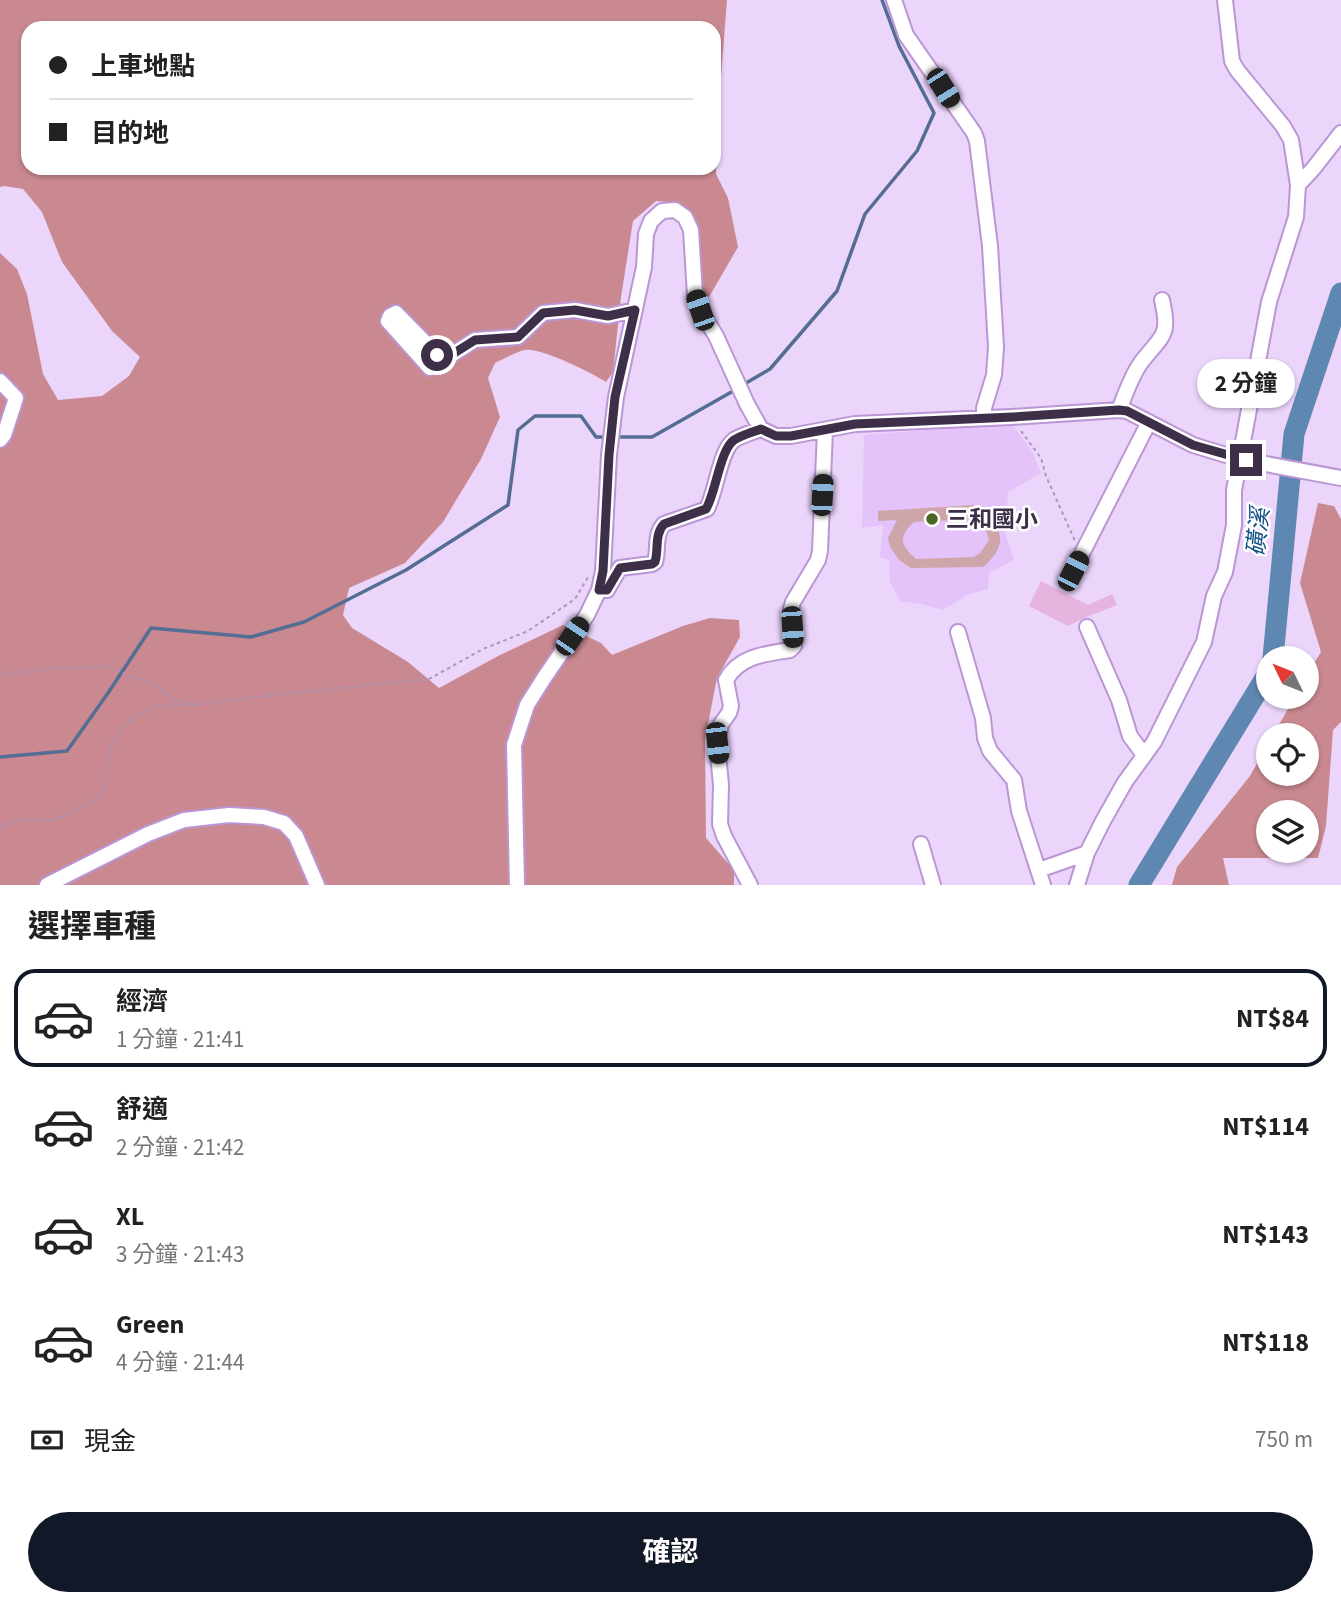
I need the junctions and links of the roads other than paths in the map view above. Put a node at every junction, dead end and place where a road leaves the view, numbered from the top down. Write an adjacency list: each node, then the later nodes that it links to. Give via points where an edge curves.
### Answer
1 (894, 0): 10 (street, via 906,35 977,141 996,347)
2 (1225, 0): 4 (street, via 1232,61 1291,140)
3 (1341, 133): 4 (street)
4 (1298, 185): 15 (street, via 1296,217 1269,302)
5 (1162, 300): 9 (street, via 1165,331 1139,365)
6 (635, 310): 7 (street, via 608,316 575,310 543,313 518,337 475,340 448,357 437,355 396,313 390,316 388,321); 12 (street, via 651,221 662,211 675,210 691,230 700,310); 18 (street, via 615,397)
7 (430, 369)
8 (0, 381): 14 (street, via 16,398)
9 (1119, 410): 10 (street); 11 (street)
10 (984, 418): 13 (street, via 855,424)
11 (1149, 422): 15 (street, via 1193,445); 17 (street)
12 (761, 429): 13 (street, via 776,436); 18 (street, via 730,444 706,509 661,527 655,562 620,568 607,590)
13 (825, 430): 28 (street, via 820,551 791,609 794,646 748,659 726,680 731,706 717,743 720,824)
14 (0, 440)
15 (1243, 460): 16 (street); 21 (street, via 1234,490 1234,525 1225,572 1214,596 1204,642)
16 (1341, 478)
17 (1073, 571)
18 (599, 590): 27 (street, via 527,705 514,745)
19 (1087, 627): 21 (street, via 1130,736)
20 (958, 632): 24 (street, via 985,738 1014,780)
21 (1144, 755): 23 (street)
22 (921, 844): 29 (street)
23 (1087, 853): 24 (street); 31 (street)
24 (1039, 870): 30 (street)
25 (47, 885): 26 (street, via 184,820 229,815 284,823 296,836)
26 (317, 885)
27 (517, 885)
28 (750, 885)
29 (933, 885)
30 (1043, 885)
31 (1077, 885)

